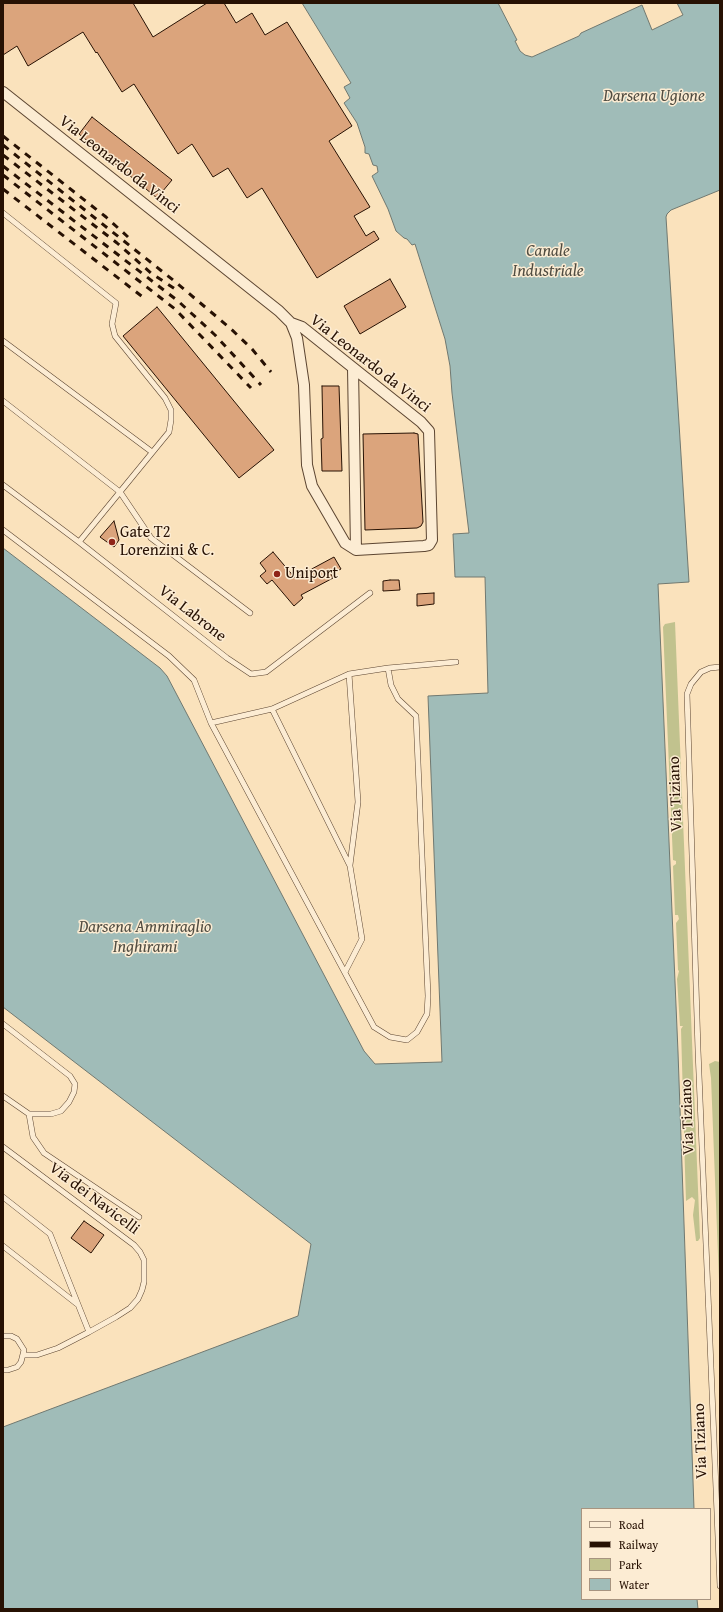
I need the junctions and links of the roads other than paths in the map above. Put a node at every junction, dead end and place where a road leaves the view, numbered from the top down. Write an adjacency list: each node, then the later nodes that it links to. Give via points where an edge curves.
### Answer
1 (3, 92): 3 (street, Via Leonardo da Vinci)
2 (3, 213): 7 (lane, via 116,303 112,324 115,336 165,398 171,410 169,432)
3 (291, 322): 5 (street, Via Leonardo da Vinci, via 302,327); 12 (street, Via Leonardo da Vinci, via 297,338 304,385 307,465 312,486 345,543)
4 (3, 341): 7 (lane)
5 (353, 368): 12 (street); 12 (street, Via Leonardo da Vinci, via 429,431 432,540 429,545 424,546)
6 (3, 401): 9 (lane)
7 (152, 452): 9 (lane)
8 (3, 485): 11 (lane, Via Labrone)
9 (120, 492): 11 (lane); 14 (lane, via 151,538)
10 (3, 530): 20 (lane, via 169,656 194,680)
11 (79, 542): 13 (lane, Via Labrone, via 251,674 266,672)
12 (356, 550)
13 (370, 593)
14 (250, 613)
15 (456, 662): 17 (lane)
16 (720, 666): 35 (lane, Via Tiziano, via 701,672 687,694 695,979)
17 (388, 668): 18 (lane); 22 (lane, via 391,685 398,699 416,716 428,996 427,1014 417,1032 407,1040 390,1036 374,1027)
18 (349, 674): 19 (lane); 21 (lane, via 358,802)
19 (272, 709): 20 (lane); 21 (lane)
20 (211, 723): 22 (lane)
21 (350, 866): 22 (lane, via 362,939)
22 (345, 972)
23 (3, 1024): 25 (lane, via 70,1076 75,1084 69,1102 61,1110 51,1114)
24 (3, 1096): 25 (lane)
25 (29, 1114): 28 (lane, via 33,1137 44,1153)
26 (3, 1147): 31 (lane, Via dei Navicelli, via 134,1245 144,1260 144,1282 138,1298 130,1308)
27 (3, 1197): 30 (lane, via 50,1234)
28 (139, 1217)
29 (3, 1246): 30 (lane)
30 (78, 1305): 31 (lane)
31 (89, 1332): 33 (lane, Via dei Navicelli, via 37,1355)
32 (3, 1336): 33 (lane, via 17,1339)
33 (24, 1355): 34 (lane, via 17,1367)
34 (3, 1370)
35 (720, 1586)

